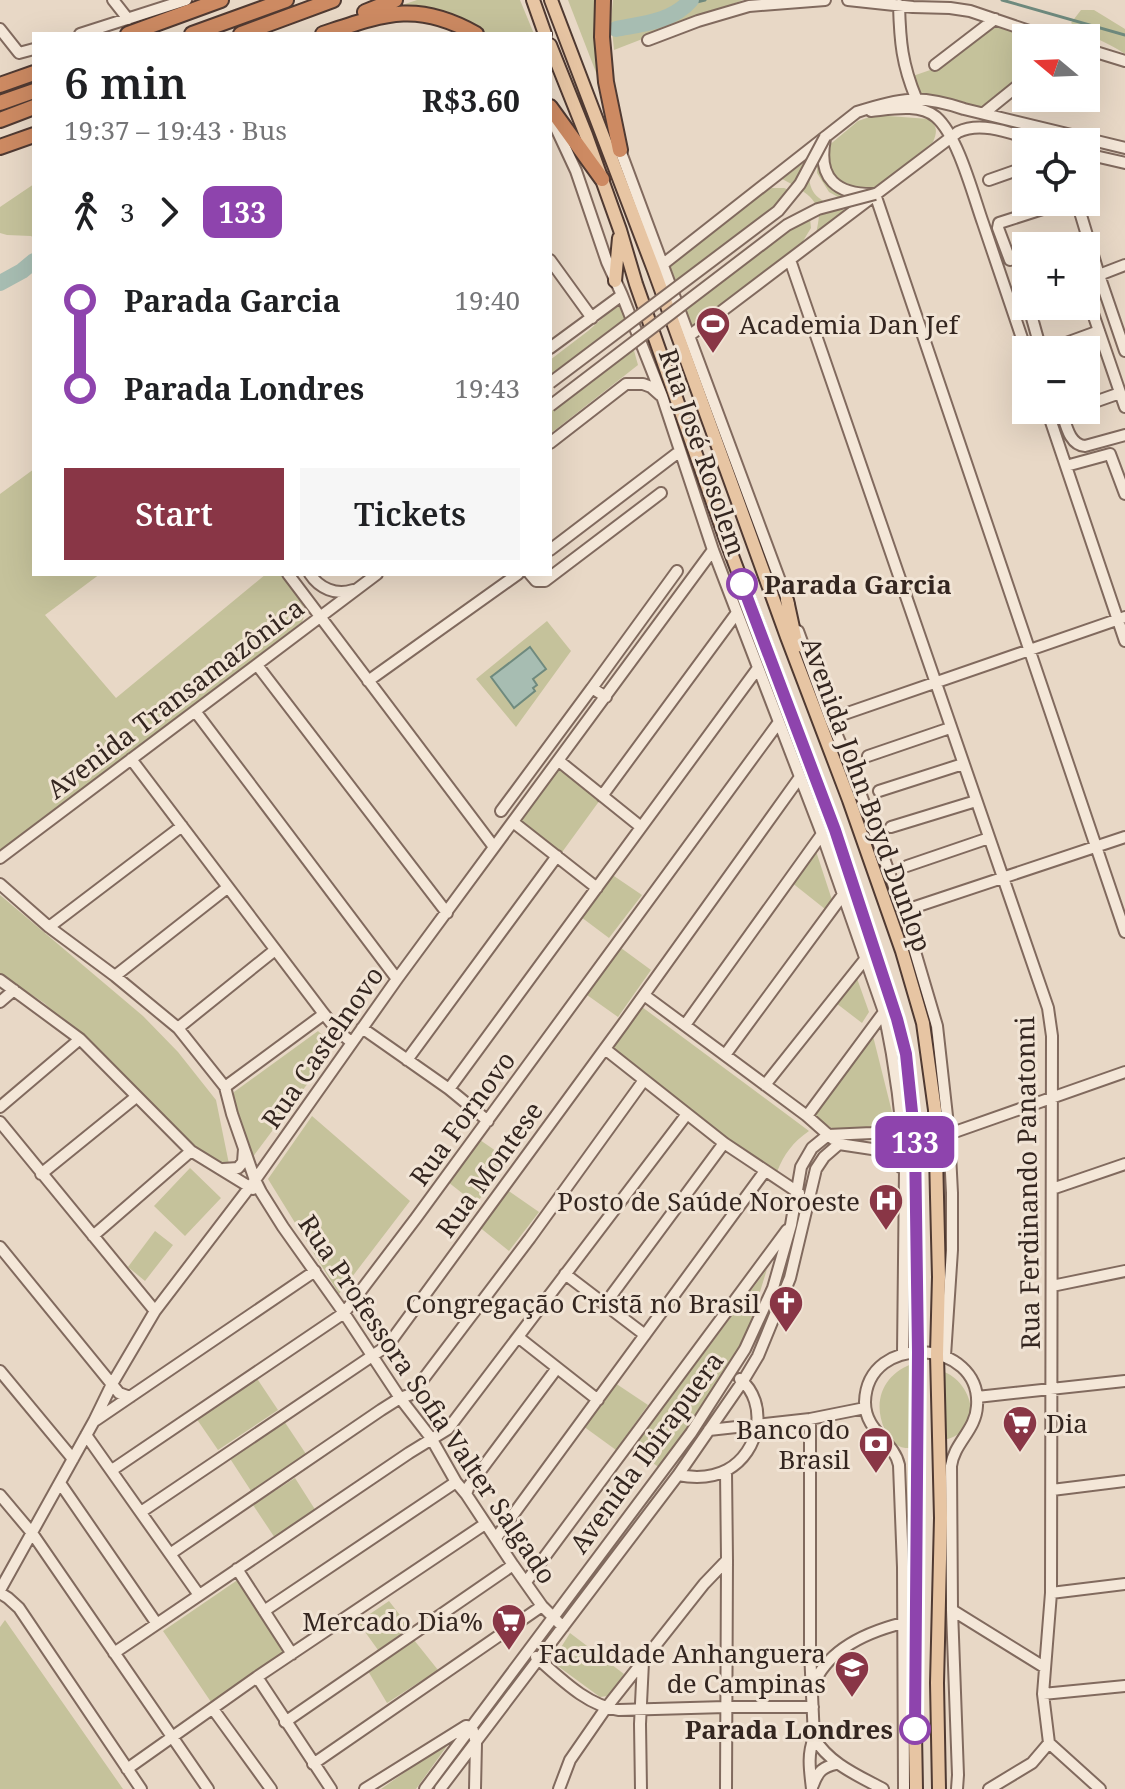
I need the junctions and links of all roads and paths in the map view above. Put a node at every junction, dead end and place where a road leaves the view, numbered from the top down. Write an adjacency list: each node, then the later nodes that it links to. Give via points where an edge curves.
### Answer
1 (113, 0): 16 (street)
2 (186, 0): 12 (street)
3 (221, 0): 16 (highway)
4 (286, 0): 19 (highway)
5 (333, 0): 20 (highway)
6 (395, 0): 21 (highway)
7 (533, 0): 24 (main road)
8 (551, 0): 35 (main road, Avenida John Boyd Dunlop)
9 (603, 0): 54 (highway, via 606,82)
10 (825, 0): 25 (street, via 749,6)
11 (848, 0): 13 (street)
12 (172, 3): 16 (street)
13 (899, 5): 14 (street, via 950,8); 38 (street, via 901,50)
14 (995, 19): 15 (street); 30 (street)
15 (1012, 25)
16 (128, 26): 18 (street)
17 (0, 29): 26 (street, via 19,53)
18 (92, 32)
19 (198, 32)
20 (246, 32)
21 (314, 32)
22 (329, 32): 23 (highway, via 398,13 436,17)
23 (472, 32)
24 (544, 32)
25 (648, 40)
26 (32, 50)
27 (552, 50): 58 (main road, Avenida John Boyd Dunlop)
28 (1100, 53): 29 (street)
29 (1125, 61)
30 (935, 65)
31 (32, 66): 32 (highway)
32 (0, 74)
33 (32, 74): 34 (highway)
34 (0, 85)
35 (585, 86): 54 (main road); 116 (main road, Avenida John Boyd Dunlop)
36 (1012, 90): 43 (street)
37 (32, 92): 39 (highway)
38 (916, 98): 42 (street); 43 (street)
39 (0, 103)
40 (32, 108): 44 (highway)
41 (552, 110): 58 (highway)
42 (857, 112): 49 (street); 50 (street, via 928,112)
43 (984, 113): 46 (street)
44 (0, 120)
45 (553, 124): 70 (street, Rua José Rosolem, via 576,171)
46 (1030, 128)
47 (1012, 135): 50 (street, via 983,127 966,128)
48 (32, 136): 52 (highway)
49 (825, 137): 60 (street, via 822,153 829,177 848,192); 66 (street); 80 (street, bridge, via 800,184 778,211)
50 (951, 138): 60 (street); 76 (street)
51 (1100, 144): 53 (street)
52 (0, 147)
53 (1125, 148)
54 (620, 150): 66 (street)
55 (1100, 157): 56 (street)
56 (1125, 163)
57 (1012, 172): 59 (street)
58 (602, 179): 62 (main road, Avenida John Boyd Dunlop)
59 (989, 180)
60 (875, 194): 63 (street); 84 (street, bridge, via 818,209 787,225); 110 (street)
61 (1020, 216): 64 (street, via 997,227)
62 (620, 230): 70 (main road); 210 (main road, Avenida John Boyd Dunlop, via 725,537 835,830 903,1042 915,1141)
63 (790, 260): 75 (street); 114 (street, Rua Ferdinando Panatonni)
64 (1010, 260)
65 (552, 263): 72 (street)
66 (662, 265): 75 (street)
67 (1125, 265): 68 (street)
68 (1100, 275)
69 (1100, 278): 79 (street)
70 (615, 281): 71 (street, Rua José Rosolem)
71 (622, 295): 72 (street); 82 (street, Rua José Rosolem)
72 (592, 318): 78 (street)
73 (1095, 320): 74 (street)
74 (1099, 331): 77 (street); 81 (street)
75 (689, 336): 105 (street)
76 (1021, 336)
77 (1085, 336)
78 (552, 347)
79 (1125, 351)
80 (552, 381)
81 (1120, 393): 83 (street); 85 (street)
82 (662, 396): 89 (street, via 643,384 626,384); 90 (street, Rua José Rosolem)
83 (1100, 400)
84 (552, 404)
85 (1125, 407)
86 (1052, 424): 91 (street)
87 (1069, 424): 88 (street, via 1079,446)
88 (1125, 435)
89 (552, 441)
90 (680, 451): 94 (street); 95 (street, Rua José Rosolem)
91 (1066, 466): 93 (street, via 1110,454); 108 (street)
92 (661, 493): 102 (street)
93 (1125, 494)
94 (552, 548)
95 (713, 550): 106 (street, Rua José Rosolem); 117 (street, Rua Castelnovo)
96 (677, 571): 115 (street)
97 (289, 576): 107 (street)
98 (312, 576): 104 (street, via 335,592)
99 (374, 576): 104 (street, Avenida Transamazônica)
100 (515, 576): 113 (street)
101 (532, 576): 103 (street, via 545,581)
102 (552, 576)
103 (552, 576)
104 (359, 587): 107 (street, Avenida Transamazônica)
105 (787, 600): 116 (main road); 119 (street)
106 (736, 614): 112 (street, Rua José Rosolem); 128 (street)
107 (319, 616): 111 (street, Avenida Transamazônica); 113 (street)
108 (1121, 619): 109 (street); 110 (street)
109 (1125, 641)
110 (1029, 649): 114 (street); 139 (street)
111 (257, 665): 118 (street, Avenida Transamazônica); 149 (street)
112 (758, 668): 120 (street, Rua José Rosolem); 133 (street)
113 (368, 681): 138 (street)
114 (936, 683): 119 (street); 121 (street, Rua Ferdinando Panatonni)
115 (592, 688): 117 (street); 130 (street)
116 (807, 692): 213 (main road, Avenida John Boyd Dunlop, via 860,830 923,1023 935,1110)
117 (606, 697): 124 (street, Rua Castelnovo)
118 (195, 711): 123 (street, Avenida Transamazônica); 155 (street)
119 (830, 719): 148 (street)
120 (779, 722): 126 (street, Rua José Rosolem); 180 (street, Rua Fornovo)
121 (950, 728): 122 (street); 125 (street, Rua Ferdinando Panatonni)
122 (868, 756)
123 (131, 759): 132 (street); 141 (street, Avenida Transamazônica)
124 (559, 761): 128 (street); 131 (street, Rua Castelnovo)
125 (963, 764): 127 (street); 129 (street, Rua Ferdinando Panatonni)
126 (800, 777): 135 (street, Rua José Rosolem); 158 (street, Rua Montese)
127 (879, 791)
128 (602, 796): 133 (street)
129 (976, 801): 134 (street); 137 (street, Rua Ferdinando Panatonni)
130 (501, 811)
131 (513, 822): 138 (street, Rua Castelnovo); 140 (street)
132 (182, 826): 145 (street); 150 (street)
133 (641, 827): 146 (street)
134 (891, 827)
135 (822, 834): 147 (street, Rua José Rosolem); 162 (street)
136 (1125, 837): 139 (street)
137 (989, 838): 142 (street); 143 (street, Rua Ferdinando Panatonni)
138 (494, 847): 149 (street, Rua Castelnovo)
139 (1096, 847): 143 (street); 151 (street)
140 (557, 856): 146 (street); 169 (street)
141 (0, 858)
142 (907, 866)
143 (1002, 877): 148 (street); 176 (street, Rua Ferdinando Panatonni, via 1048,1008)
144 (0, 884): 150 (street)
145 (227, 888): 152 (street); 154 (street)
146 (597, 888): 174 (street)
147 (842, 896): 153 (street, Rua José Rosolem); 168 (street)
148 (903, 911): 183 (street, via 937,1026)
149 (447, 913): 155 (street, Rua Castelnovo)
150 (49, 927): 154 (street)
151 (1125, 932)
152 (275, 950): 161 (street); 163 (street)
153 (866, 958): 160 (street, Rua José Rosolem); 172 (street)
154 (115, 976): 163 (street)
155 (397, 979): 164 (street, Rua Castelnovo)
156 (0, 980): 157 (street, Rua Professora Sofia Valter Salgado)
157 (14, 990): 159 (street); 165 (street, Rua Professora Sofia Valter Salgado)
158 (644, 995): 162 (street); 167 (street, Rua Montese)
159 (0, 1002)
160 (884, 1012): 179 (street); 182 (street, Rua José Rosolem)
161 (324, 1014): 166 (street); 173 (street)
162 (685, 1025): 168 (street)
163 (178, 1028): 173 (street)
164 (362, 1028): 166 (street, Rua Castelnovo); 169 (street)
165 (80, 1039): 175 (street, Rua Professora Sofia Valter Salgado); 177 (street)
166 (351, 1042): 194 (street, Rua Castelnovo)
167 (605, 1049): 171 (street); 212 (street, Rua Montese, via 391,1341)
168 (725, 1055): 172 (street)
169 (407, 1060): 174 (street)
170 (1125, 1072): 176 (street)
171 (644, 1080): 178 (street); 223 (street, via 440,1358 412,1394)
172 (765, 1085): 179 (street)
173 (225, 1087): 187 (street)
174 (449, 1089): 180 (street)
175 (136, 1097): 188 (street, Rua Professora Sofia Valter Salgado); 193 (street)
176 (1051, 1098): 183 (street); 195 (street, Rua Ferdinando Panatonni)
177 (0, 1107)
178 (687, 1114): 185 (street); 203 (street)
179 (807, 1116): 184 (street)
180 (488, 1121): 207 (street, Rua Fornovo)
181 (0, 1122): 193 (street)
182 (902, 1125): 184 (street); 191 (street, Rua José Rosolem)
183 (949, 1134): 213 (street, via 952,1250)
184 (828, 1135): 186 (street); 196 (street, Avenida Ibirapuera, via 805,1158)
185 (724, 1143): 192 (street); 205 (street)
186 (839, 1144): 191 (street, via 872,1149); 197 (street, Avenida Ibirapuera, via 816,1169)
187 (244, 1146): 190 (street, via 238,1168); 194 (street)
188 (191, 1151): 190 (street, Rua Professora Sofia Valter Salgado); 199 (street)
189 (1125, 1164): 195 (street)
190 (221, 1169): 194 (street, Rua Professora Sofia Valter Salgado)
191 (905, 1170): 211 (street, Rua José Rosolem)
192 (765, 1171): 196 (street); 208 (street)
193 (41, 1174): 199 (street)
194 (252, 1184): 201 (street, Rua Professora Sofia Valter Salgado); 206 (street, Rua Castelnovo)
195 (1052, 1189): 204 (street, Rua Ferdinando Panatonni)
196 (797, 1192): 197 (street); 198 (street, Avenida Ibirapuera)
197 (809, 1200): 217 (street, Avenida Ibirapuera, via 790,1278)
198 (791, 1225): 216 (street, Avenida Ibirapuera, via 773,1288); 251 (street)
199 (93, 1236): 206 (street)
200 (0, 1247): 219 (street)
201 (315, 1271): 207 (street, Rua Professora Sofia Valter Salgado); 221 (street)
202 (1125, 1271): 204 (street)
203 (565, 1274): 205 (street); 209 (street)
204 (1052, 1286): 220 (street, Rua Ferdinando Panatonni)
205 (605, 1304): 208 (street)
206 (155, 1311): 219 (street, Rua Castelnovo)
207 (344, 1313): 212 (street, Rua Professora Sofia Valter Salgado); 234 (street, Rua Fornovo)
208 (645, 1335): 224 (street)
209 (518, 1337): 214 (street); 232 (street, via 448,1429)
210 (918, 1352): 211 (street); 213 (street); 303 (main road, Avenida John Boyd Dunlop)
211 (903, 1353): 225 (street, via 872,1377)
212 (372, 1355): 223 (street, Rua Professora Sofia Valter Salgado); 243 (street, Rua Montese)
213 (941, 1355): 222 (street, via 970,1378); 304 (main road, Avenida John Boyd Dunlop)
214 (557, 1368): 224 (street); 241 (street)
215 (0, 1371): 233 (street)
216 (731, 1373): 217 (street); 230 (street, Avenida Ibirapuera)
217 (743, 1381): 228 (street, via 758,1410); 229 (street, Avenida Ibirapuera)
218 (1125, 1381): 220 (street)
219 (112, 1384): 221 (street); 227 (street, Rua Castelnovo)
220 (1051, 1389): 222 (street); 240 (street, Rua Ferdinando Panatonni)
221 (130, 1397): 227 (street)
222 (977, 1397): 257 (street, via 974,1422 951,1466)
223 (400, 1398): 232 (street, Rua Professora Sofia Valter Salgado); 247 (street)
224 (598, 1400): 246 (street)
225 (865, 1408): 226 (street); 260 (street, via 899,1465)
226 (810, 1419): 228 (street); 264 (street)
227 (94, 1421): 231 (street, Rua Castelnovo)
228 (757, 1426): 229 (street); 235 (street, via 749,1449)
229 (710, 1430): 230 (street); 236 (street, Avenida Ibirapuera)
230 (691, 1433): 259 (street, Avenida Ibirapuera)
231 (86, 1435): 233 (street, Rua Castelnovo); 234 (street)
232 (431, 1438): 238 (street, Rua Professora Sofia Valter Salgado); 250 (street)
233 (73, 1459): 239 (street, Rua Castelnovo)
234 (112, 1470): 243 (street)
235 (726, 1471): 236 (street, via 694,1478); 248 (street)
236 (678, 1475): 262 (street, Avenida Ibirapuera)
237 (1125, 1481): 240 (street)
238 (456, 1482): 241 (street, Rua Professora Sofia Valter Salgado); 258 (street)
239 (60, 1483): 245 (street, Rua Castelnovo); 261 (street)
240 (1052, 1490): 254 (street, Rua Ferdinando Panatonni)
241 (466, 1494): 244 (street, Rua Professora Sofia Valter Salgado)
242 (0, 1495): 245 (street)
243 (141, 1512): 247 (street)
244 (485, 1524): 246 (street, Rua Professora Sofia Valter Salgado); 266 (street)
245 (32, 1533): 253 (street, Rua Castelnovo); 265 (street)
246 (496, 1538): 249 (street, Rua Professora Sofia Valter Salgado)
247 (170, 1554): 255 (street)
248 (727, 1560): 269 (street); 275 (street)
249 (513, 1565): 251 (street, Rua Professora Sofia Valter Salgado); 280 (street)
250 (237, 1569): 255 (street); 258 (street)
251 (526, 1582): 256 (street, Rua Professora Sofia Valter Salgado)
252 (1125, 1584): 254 (street)
253 (0, 1592): 288 (street, via 19,1608)
254 (1051, 1593): 270 (street, Rua Ferdinando Panatonni)
255 (199, 1595): 261 (street)
256 (542, 1606): 259 (street, Rua Professora Sofia Valter Salgado); 286 (street)
257 (952, 1610): 270 (street); 305 (street)
258 (264, 1611): 266 (street)
259 (552, 1617): 262 (street, Rua Professora Sofia Valter Salgado); 263 (street, Avenida Ibirapuera)
260 (903, 1623): 267 (street, via 882,1628); 302 (street)
261 (157, 1624): 265 (street)
262 (563, 1627): 268 (street, Avenida Ibirapuera)
263 (529, 1650): 268 (street); 281 (street, Avenida Ibirapuera)
264 (810, 1651): 267 (street); 273 (street)
265 (114, 1653): 282 (street)
266 (292, 1654): 271 (street)
267 (831, 1657): 273 (street)
268 (539, 1659): 277 (street); 284 (street, Avenida Ibirapuera)
269 (643, 1660): 277 (street); 278 (street)
270 (1044, 1667): 274 (street, Rua Ferdinando Panatonni)
271 (257, 1677): 279 (street); 280 (street)
272 (1125, 1686): 274 (street)
273 (812, 1688): 276 (street)
274 (1043, 1694): 285 (street, Rua Ferdinando Panatonni)
275 (726, 1707): 276 (street); 278 (street); 300 (street)
276 (813, 1707): 283 (street)
277 (606, 1708): 278 (street); 298 (street, via 570,1760)
278 (641, 1708): 299 (street)
279 (213, 1709): 282 (street); 292 (street)
280 (285, 1722): 286 (street)
281 (472, 1727): 284 (street); 294 (street, via 459,1728); 295 (street, Avenida Ibirapuera)
282 (172, 1737): 288 (street); 291 (street)
283 (814, 1738): 287 (street); 289 (street, via 809,1760)
284 (476, 1743): 296 (street, Avenida Ibirapuera); 297 (street)
285 (1049, 1743): 306 (street, via 1032,1763); 307 (street)
286 (313, 1764): 293 (street)
287 (836, 1764): 289 (street, via 824,1767); 301 (street)
288 (127, 1769): 290 (street)
289 (812, 1788)
290 (141, 1789)
291 (208, 1789)
292 (271, 1789)
293 (331, 1789)
294 (365, 1789)
295 (425, 1789)
296 (440, 1789)
297 (475, 1789)
298 (559, 1789)
299 (641, 1789)
300 (726, 1789)
301 (883, 1789)
302 (904, 1789)
303 (916, 1789)
304 (939, 1789)
305 (957, 1789)
306 (989, 1789)
307 (1100, 1789)

